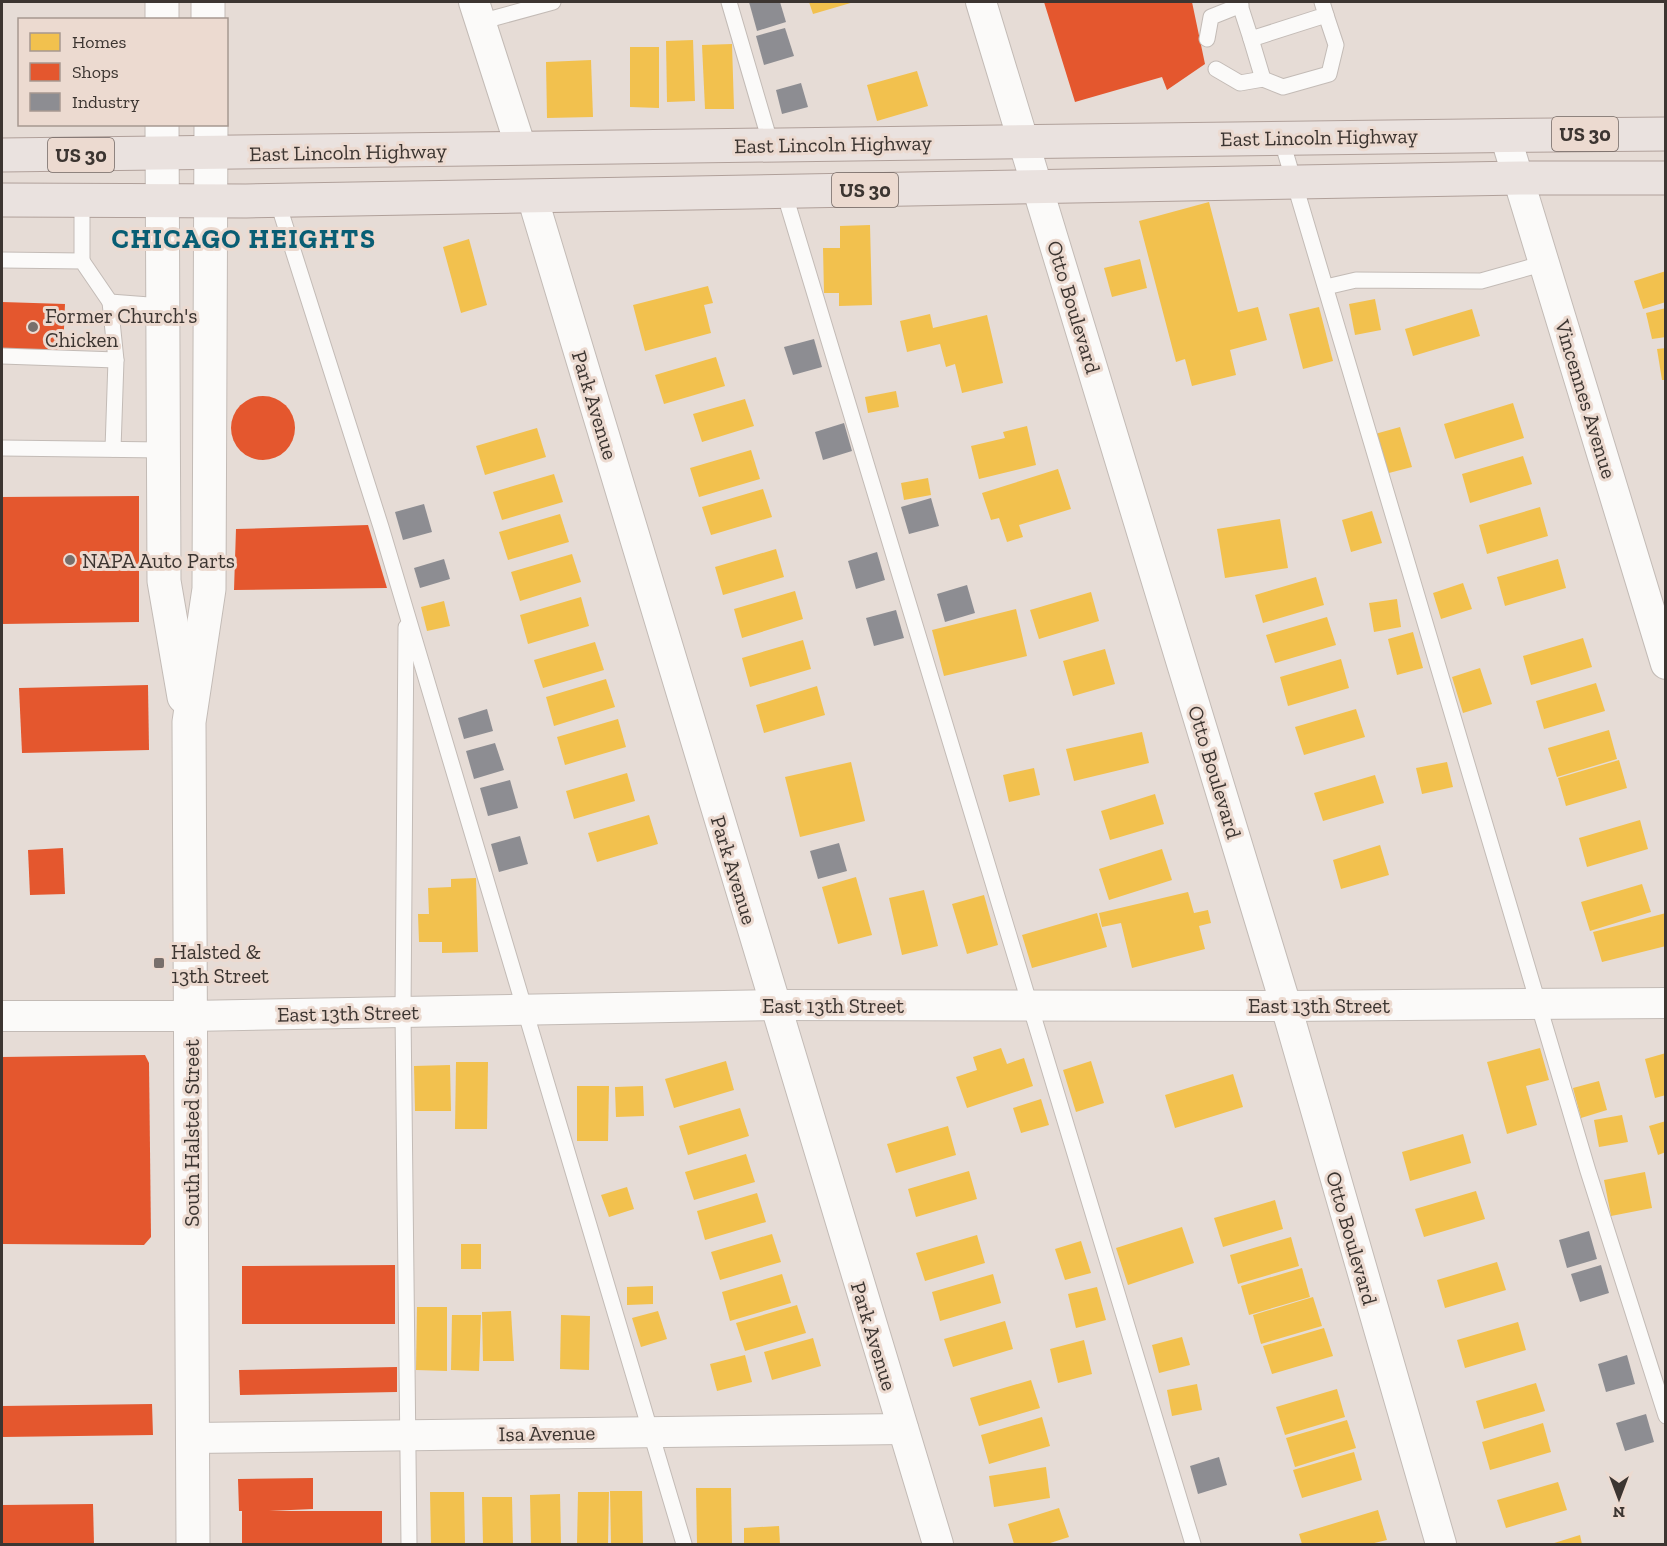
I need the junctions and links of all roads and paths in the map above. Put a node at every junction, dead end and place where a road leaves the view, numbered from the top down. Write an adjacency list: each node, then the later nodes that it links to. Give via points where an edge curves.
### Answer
1 (162, 2): 9 (street)
2 (208, 2): 10 (street)
3 (553, 2): 8 (lane)
4 (729, 2): 21 (lane)
5 (981, 2): 20 (street, Otto Boulevard)
6 (1240, 3): 11 (lane, via 1211,17); 12 (lane)
7 (1324, 8): 12 (lane); 14 (lane, via 1336,45 1329,74 1284,87)
8 (477, 12): 22 (street)
9 (162, 18)
10 (208, 18)
11 (1207, 39)
12 (1251, 39): 14 (lane)
13 (1216, 69): 14 (lane, via 1240,83)
14 (1263, 79)
15 (1665, 134): 16 (main road, East Lincoln Highway / US 30)
16 (1505, 135): 17 (main road, East Lincoln Highway / US 30); 24 (street, Vincennes Avenue)
17 (1281, 138): 20 (main road, East Lincoln Highway / US 30); 26 (lane)
18 (162, 139): 19 (main road, East Lincoln Highway / US 30); 23 (main road, East Lincoln Highway / US 30); 33 (street, South Halsted Street)
19 (211, 139): 22 (main road, East Lincoln Highway / US 30); 34 (street, South Halsted Street)
20 (1023, 140): 21 (main road, East Lincoln Highway / US 30); 27 (street, Otto Boulevard)
21 (771, 145): 22 (main road, East Lincoln Highway / US 30)
22 (521, 148)
23 (2, 155)
24 (1520, 178): 25 (main road, US 30); 26 (main road, US 30); 37 (street, Vincennes Avenue)
25 (1665, 178)
26 (1295, 183): 27 (main road, US 30); 38 (lane)
27 (1038, 187): 28 (main road, US 30); 53 (street, Otto Boulevard)
28 (783, 192): 29 (main road, US 30); 52 (lane)
29 (532, 196): 32 (main road, US 30); 51 (street, Park Avenue)
30 (2, 200): 31 (main road, US 30)
31 (82, 200): 33 (main road, US 30); 36 (lane)
32 (277, 200): 34 (main road, US 30); 46 (lane)
33 (161, 201): 34 (main road, US 30); 40 (street, South Halsted Street)
34 (210, 201): 48 (street, South Halsted Street, via 209,589)
35 (2, 260): 36 (lane)
36 (82, 261): 39 (lane)
37 (1545, 263): 38 (lane, via 1481,281 1356,280); 47 (street, Vincennes Avenue)
38 (1326, 287): 50 (lane)
39 (110, 302): 40 (lane); 42 (lane)
40 (162, 306): 45 (street, South Halsted Street)
41 (2, 356): 42 (lane)
42 (116, 360): 44 (lane)
43 (2, 448): 44 (lane)
44 (113, 449): 45 (lane)
45 (163, 450): 48 (street, South Halsted Street, via 164,581)
46 (406, 610): 54 (lane); 55 (lane)
47 (1665, 664)
48 (189, 722): 57 (street, South Halsted Street)
49 (1665, 1003): 50 (street, East 13th Street)
50 (1539, 1004): 53 (street, East 13th Street); 58 (lane)
51 (774, 1005): 52 (street, East 13th Street); 54 (street, East 13th Street); 59 (street, Park Avenue)
52 (1030, 1005): 53 (street, East 13th Street); 67 (lane)
53 (1286, 1006): 68 (street, Otto Boulevard)
54 (526, 1010): 55 (street, East 13th Street); 60 (lane)
55 (403, 1012): 57 (street, East 13th Street); 61 (lane)
56 (2, 1016): 57 (street, East 13th Street)
57 (190, 1016): 62 (street, South Halsted Street)
58 (1665, 1416)
59 (903, 1430): 60 (street, Isa Avenue); 66 (street, Park Avenue)
60 (650, 1432): 61 (street, Isa Avenue); 65 (lane)
61 (409, 1435): 62 (street, Isa Avenue); 64 (lane)
62 (192, 1438): 63 (street, South Halsted Street)
63 (193, 1545)
64 (409, 1545)
65 (684, 1545)
66 (938, 1545)
67 (1193, 1545)
68 (1441, 1545)

